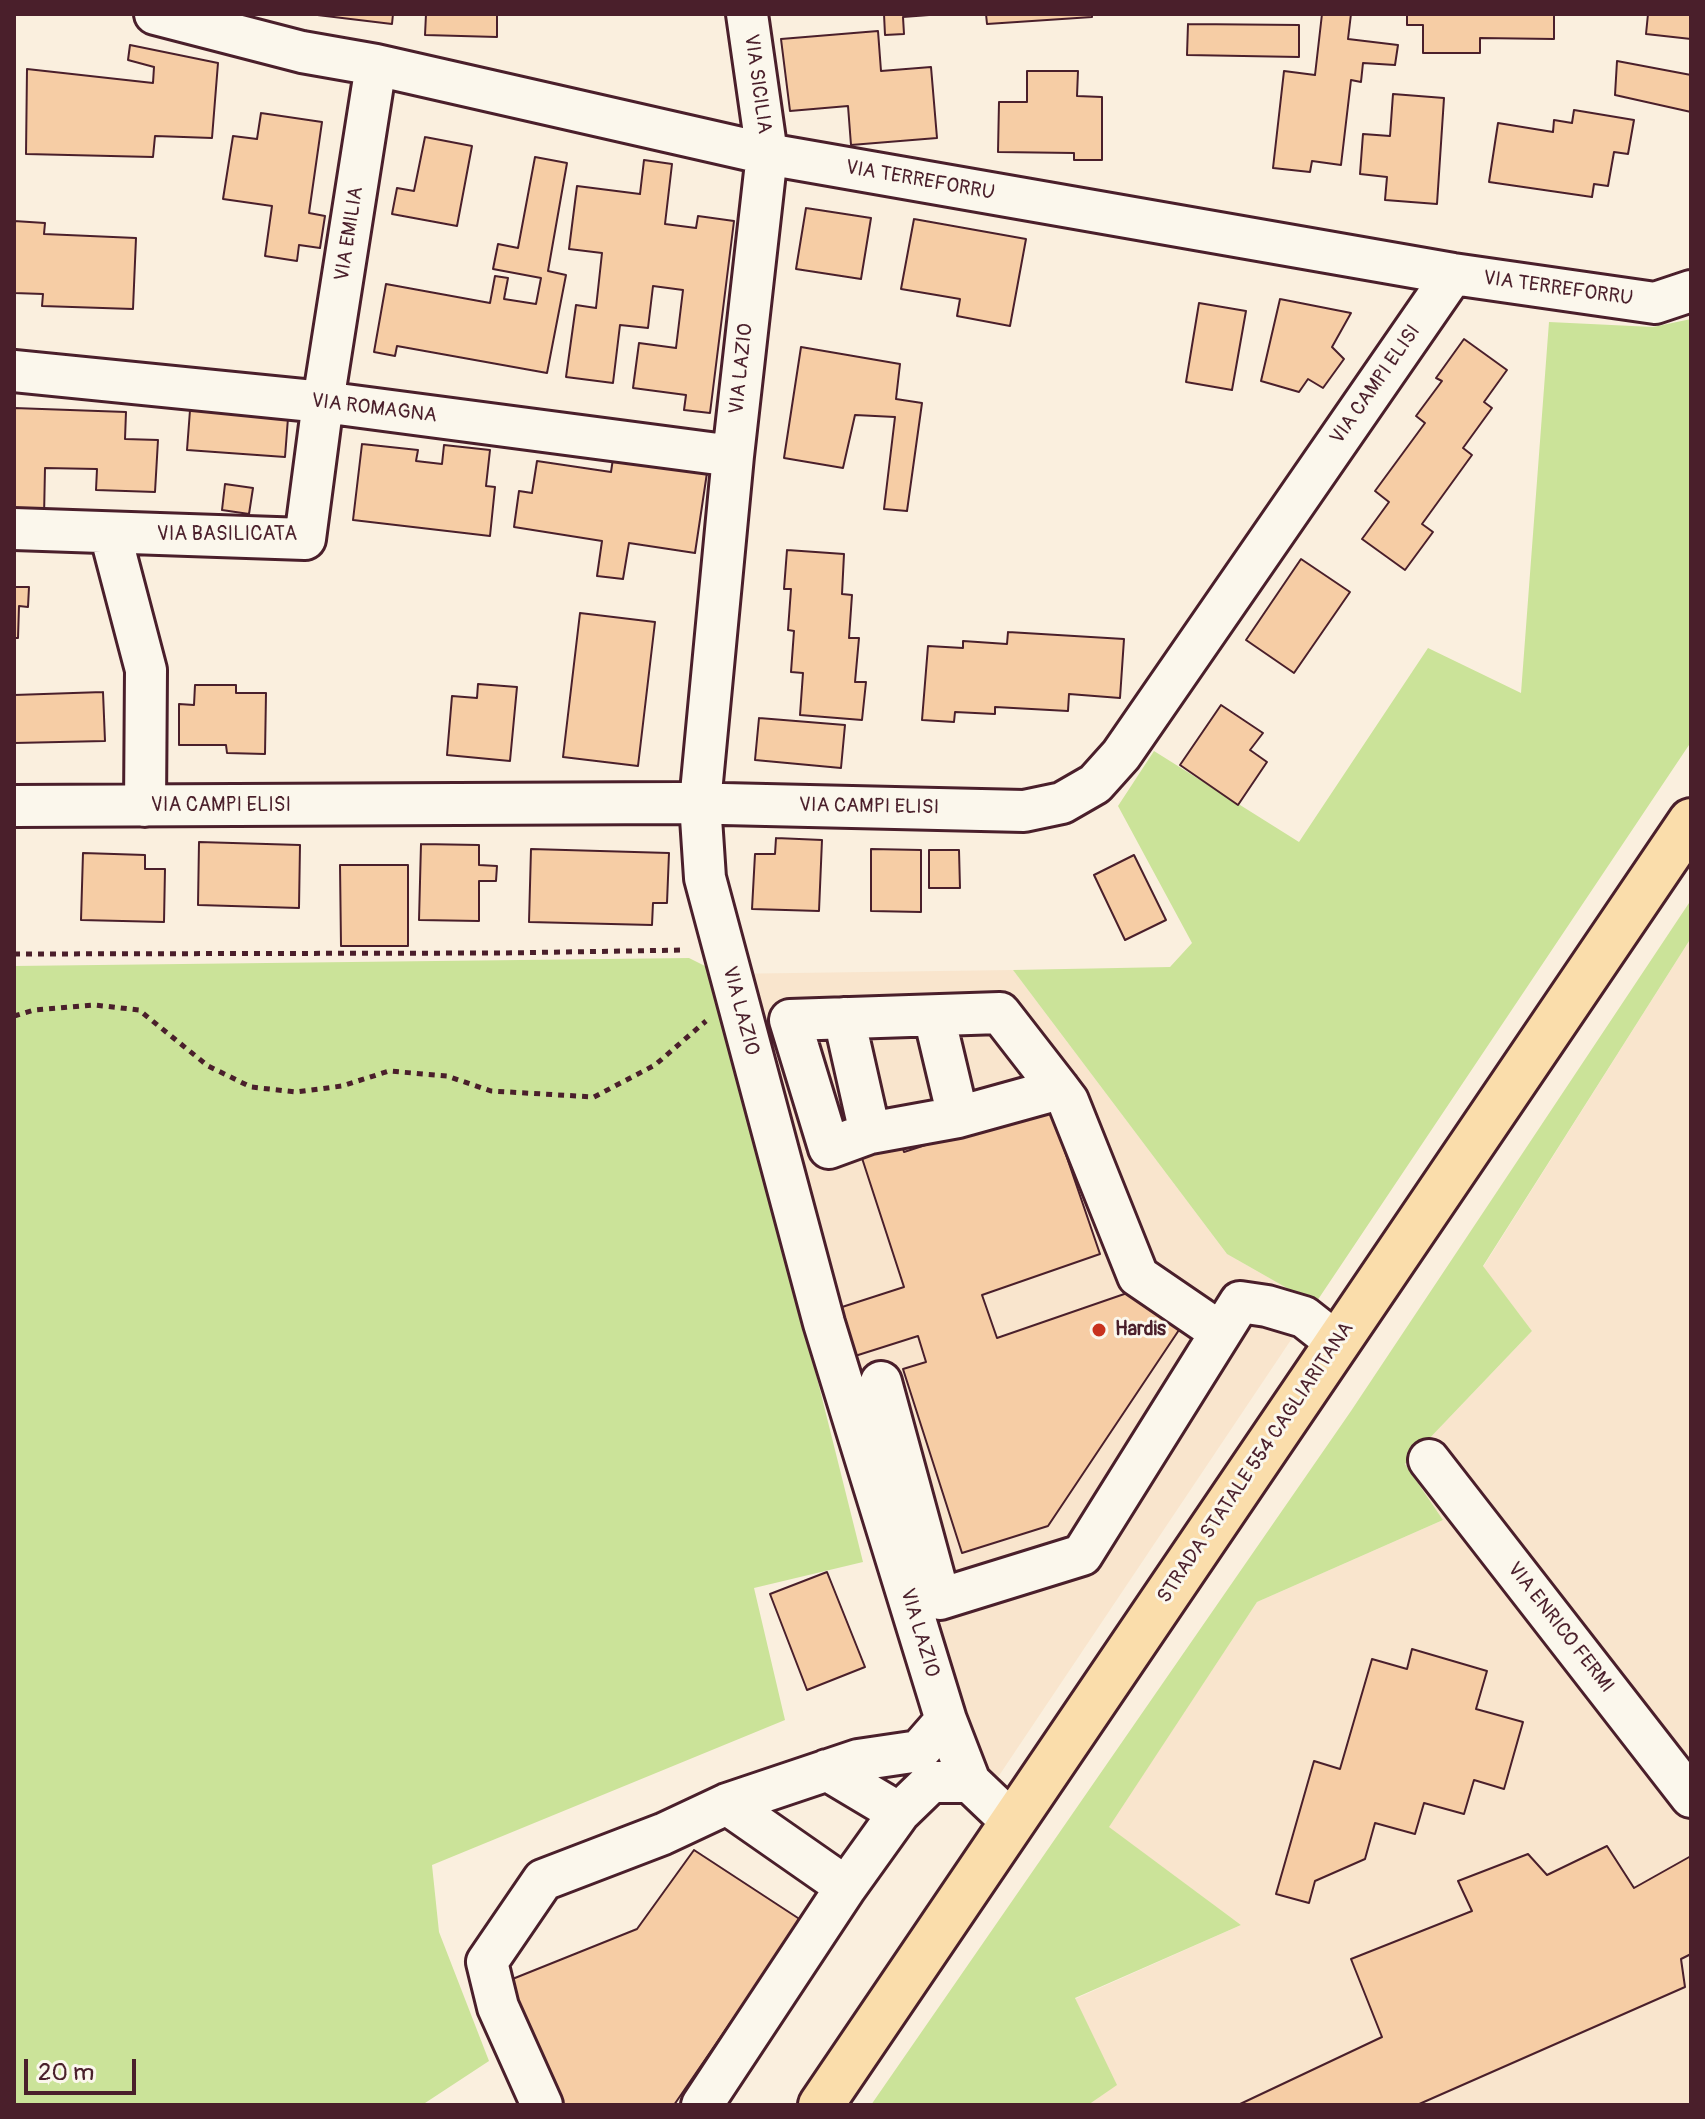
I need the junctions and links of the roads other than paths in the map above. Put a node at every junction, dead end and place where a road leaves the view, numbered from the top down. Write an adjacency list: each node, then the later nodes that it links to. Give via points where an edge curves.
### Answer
1 (155, 14): 3 (street, VIA TERREFORRU)
2 (747, 14): 4 (street, VIA SICILIA)
3 (376, 65): 4 (street, VIA TERREFORRU); 8 (street, VIA EMILIA)
4 (767, 154): 5 (street, VIA TERREFORRU); 9 (street, VIA LAZIO)
5 (1453, 274): 6 (street, VIA TERREFORRU, via 1655,303); 12 (street, VIA CAMPI ELISI, via 1121,755 1095,784 1062,803 1024,811)
6 (1691, 291)
7 (14, 371): 8 (street, VIA ROMAGNA)
8 (323, 402): 9 (street, VIA ROMAGNA); 11 (street, VIA BASILICATA, via 305,539)
9 (733, 456): 12 (street, VIA LAZIO)
10 (14, 529): 11 (street, VIA BASILICATA)
11 (110, 533): 14 (street, via 146,670)
12 (700, 803): 14 (street, VIA CAMPI ELISI); 25 (street, VIA LAZIO, via 705,878 723,949 824,1323)
13 (14, 806): 14 (street, VIA CAMPI ELISI)
14 (145, 806)
15 (1691, 821): 22 (main road, STRADA STATALE 554 CAGLIARITANA)
16 (934, 1016): 17 (street); 18 (street, via 1000,1013); 19 (street)
17 (844, 1018): 20 (street); 20 (street, via 790,1020 829,1148)
18 (1059, 1089): 19 (street); 21 (street, via 1138,1276)
19 (958, 1117): 20 (street)
20 (870, 1133)
21 (1220, 1332): 22 (street, via 1240,1302 1304,1317); 23 (street, via 1082,1555 940,1599)
22 (1337, 1343): 31 (main road, STRADA STATALE 554 CAGLIARITANA)
23 (881, 1382)
24 (1429, 1460): 28 (street, VIA ENRICO FERMI)
25 (946, 1720): 26 (street, via 919,1751); 27 (street, VIA LAZIO)
26 (827, 1770): 29 (street); 30 (street)
27 (970, 1782): 30 (street, via 931,1782); 31 (street, VIA LAZIO)
28 (1691, 1797)
29 (727, 1804): 32 (street); 33 (street, via 543,1880 487,1962 498,2007)
30 (899, 1813): 32 (street)
31 (1013, 1823): 35 (main road, STRADA STATALE 554 CAGLIARITANA)
32 (846, 1887): 34 (street)
33 (542, 2105)
34 (702, 2105)
35 (821, 2105)

